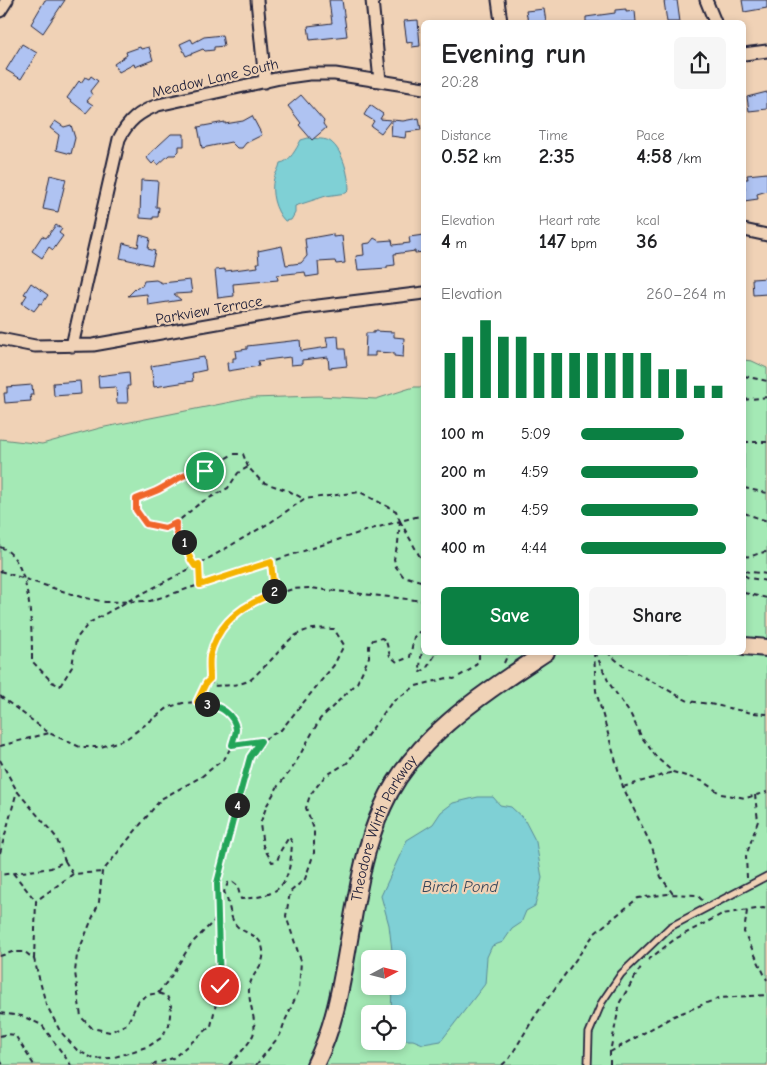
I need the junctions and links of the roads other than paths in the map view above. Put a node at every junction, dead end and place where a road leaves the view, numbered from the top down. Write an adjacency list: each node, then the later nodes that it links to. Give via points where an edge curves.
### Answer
1 (257, 0): 10 (street)
2 (372, 0): 9 (street)
3 (498, 0): 5 (street)
4 (706, 0): 6 (street)
5 (501, 20)
6 (714, 20)
7 (767, 52): 8 (street)
8 (746, 54)
9 (380, 81): 10 (street, Meadow Lane South, via 322,74); 11 (street, Meadow Lane South)
10 (265, 82): 16 (street, Meadow Lane South, via 158,105 141,112 125,128 117,149)
11 (421, 88)
12 (746, 230): 13 (street)
13 (767, 235)
14 (421, 293): 16 (street, Parkview Terrace, via 302,308 119,342)
15 (0, 339): 16 (street, Parkview Terrace, via 35,346)
16 (72, 346)
17 (746, 646): 18 (street)
18 (767, 648)
19 (541, 655): 21 (street, Theodore Wirth Parkway, via 438,732 414,756 383,804 360,874 341,992)
20 (767, 876): 22 (lane, via 670,927 620,974 588,1033)
21 (315, 1065)
22 (588, 1065)

